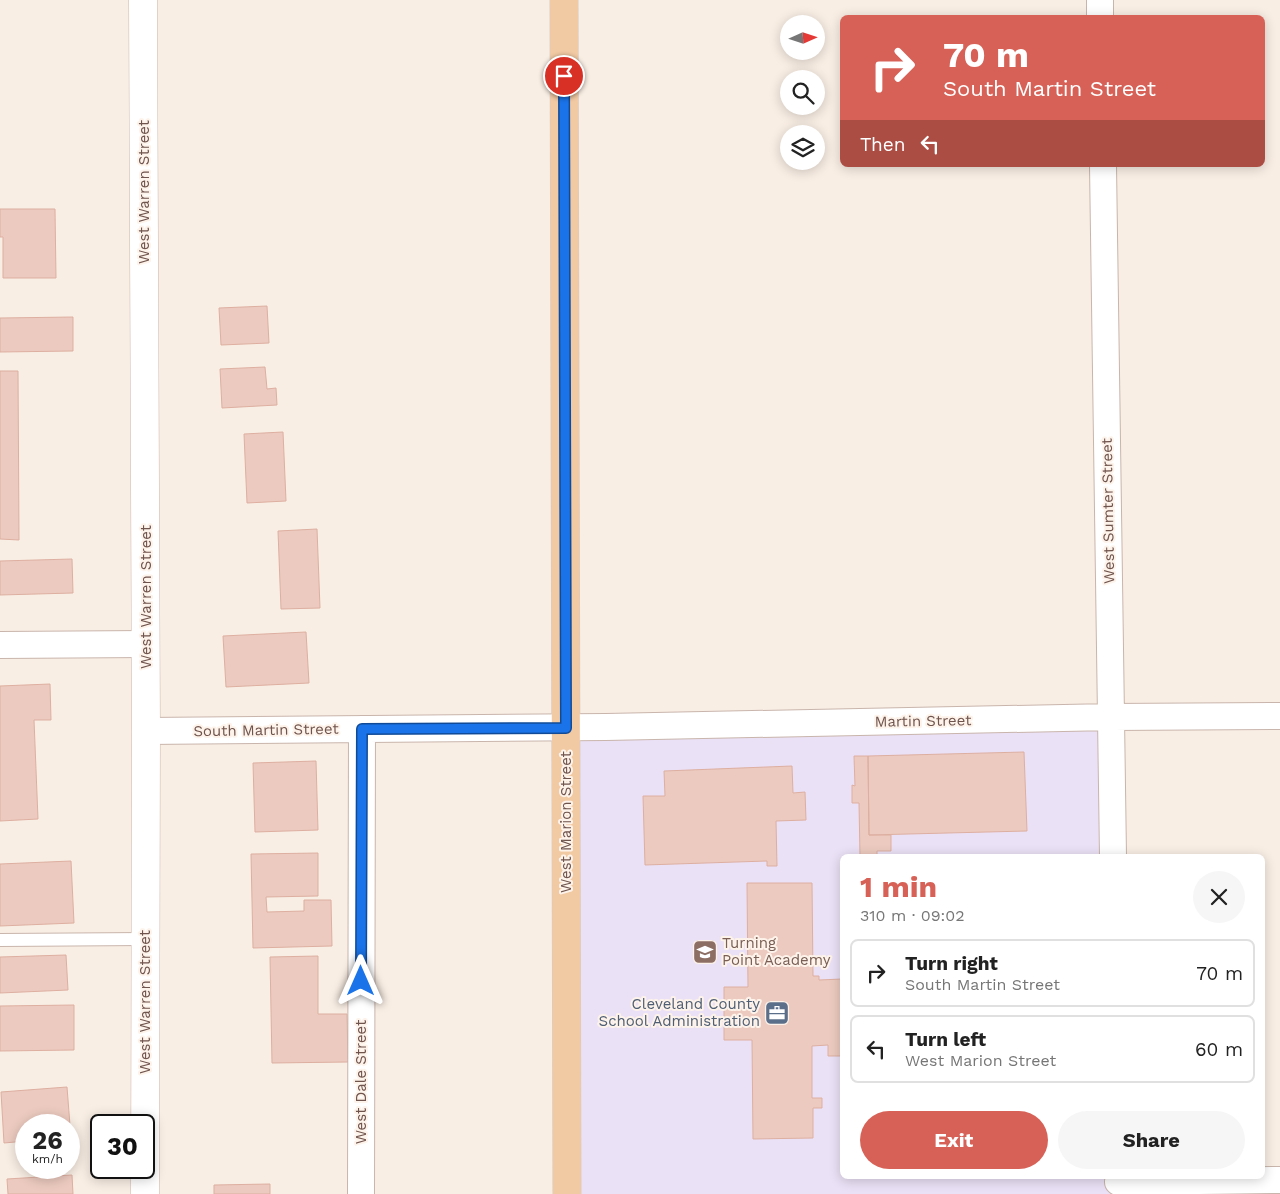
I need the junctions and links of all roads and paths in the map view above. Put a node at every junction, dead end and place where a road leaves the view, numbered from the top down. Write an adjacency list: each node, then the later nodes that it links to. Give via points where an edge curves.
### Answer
1 (143, 0): 6 (main road, West Warren Street)
2 (564, 0): 10 (main road, West Marion Street)
3 (1100, 0): 4 (street)
4 (1100, 15)
5 (1102, 167): 9 (street, West Sumter Street)
6 (146, 644): 7 (street); 12 (main road, West Warren Street)
7 (0, 645)
8 (1280, 716): 9 (street, Martin Street)
9 (1111, 717): 10 (street, Martin Street); 13 (street, West Sumter Street)
10 (566, 728): 11 (street, South Martin Street); 20 (main road, West Marion Street)
11 (362, 729): 12 (street, South Martin Street); 19 (street, West Dale Street)
12 (146, 731): 14 (main road, West Warren Street)
13 (1113, 854)
14 (145, 939): 15 (lane); 18 (main road, West Warren Street)
15 (0, 940)
16 (1280, 1180): 17 (street)
17 (1118, 1184)
18 (145, 1194)
19 (361, 1194)
20 (567, 1194)

